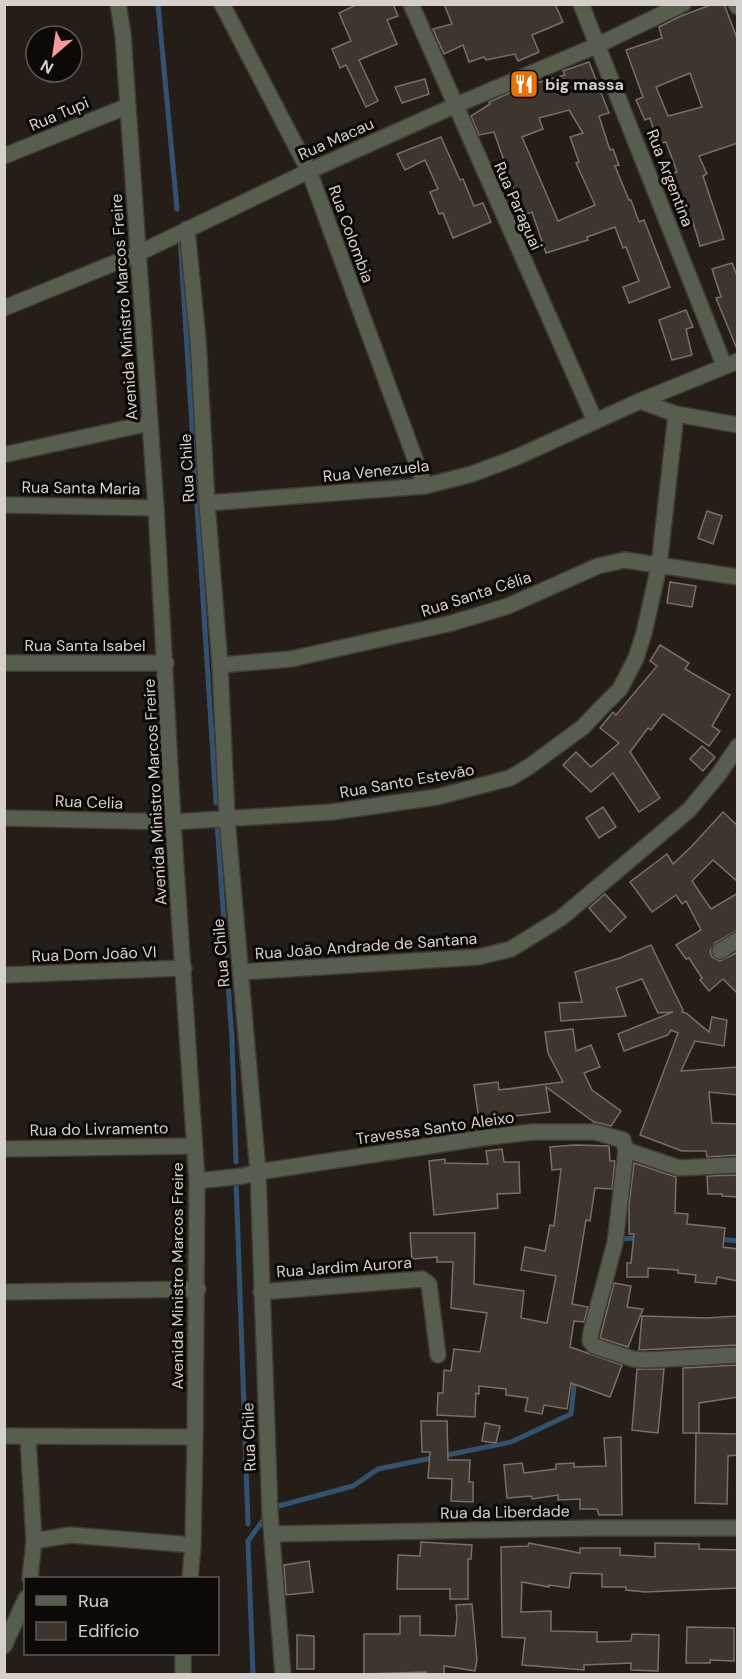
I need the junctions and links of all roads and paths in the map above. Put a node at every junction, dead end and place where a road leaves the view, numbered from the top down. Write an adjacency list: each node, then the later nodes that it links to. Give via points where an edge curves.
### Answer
1 (118, 4): 7 (street, Avenida Ministro Marcos Freire)
2 (222, 4): 10 (street, Rua Colombia)
3 (411, 4): 8 (street, Rua Paraguai)
4 (581, 4): 6 (street, Rua Argentina)
5 (683, 4): 6 (street, Rua Macau)
6 (598, 45): 8 (street, Rua Macau); 14 (street, Rua Argentina)
7 (128, 106): 9 (street, Rua Tupi); 12 (street, Avenida Ministro Marcos Freire)
8 (454, 106): 10 (street, Rua Macau); 17 (street, Rua Paraguai)
9 (4, 156)
10 (309, 171): 11 (street, Rua Macau); 21 (street, Rua Colombia)
11 (187, 229): 12 (street, Rua Macau); 22 (street, Rua Chile)
12 (139, 253): 13 (street, Rua Macau); 18 (street, Avenida Ministro Marcos Freire)
13 (4, 308)
14 (731, 363): 15 (street, Rua Venezuela)
15 (640, 401): 16 (street); 17 (street, Rua Venezuela)
16 (676, 414): 19 (street); 25 (street, Rua Santo Estevão)
17 (595, 421): 21 (street, Rua Venezuela, via 517,457)
18 (150, 423): 20 (street); 24 (street, Avenida Ministro Marcos Freire)
19 (738, 425)
20 (8, 454)
21 (425, 486): 22 (street, Rua Venezuela)
22 (207, 503): 29 (street, Rua Chile)
23 (4, 505): 24 (street, Rua Santa Maria)
24 (156, 508): 28 (street, Avenida Ministro Marcos Freire)
25 (659, 566): 26 (street, Rua Santa Célia); 29 (street, Rua Santa Célia, via 625,560 598,566 507,606 452,623 291,659); 32 (street, Rua Santo Estevão, via 644,633 620,688 583,727 530,766 502,780 437,797 332,812)
26 (738, 577)
27 (4, 663): 28 (street, Rua Santa Isabel)
28 (166, 663): 33 (street, Avenida Ministro Marcos Freire)
29 (220, 665): 32 (street, Rua Chile)
30 (738, 746): 37 (street, Rua João Andrade de Santana, via 689,810 561,918 511,949 478,957)
31 (4, 818): 33 (street, Rua Celia)
32 (227, 818): 33 (street, Rua Santo Estevão); 37 (street, Rua Chile)
33 (173, 822): 36 (street, Avenida Ministro Marcos Freire)
34 (738, 940): 35 (street)
35 (720, 951)
36 (184, 968): 38 (street, Rua Dom João VI); 39 (street, Avenida Ministro Marcos Freire)
37 (240, 972): 43 (street, Rua Chile)
38 (4, 975)
39 (194, 1146): 40 (street, Rua do Livramento); 44 (street, Avenida Ministro Marcos Freire)
40 (4, 1149)
41 (626, 1150): 42 (street, via 679,1168); 43 (street, Travessa Santo Aleixo, via 623,1140 595,1132 532,1132); 49 (street, via 615,1243 591,1332 592,1343 646,1360)
42 (738, 1165)
43 (258, 1172): 44 (street, Travessa Santo Aleixo); 47 (street, Rua Chile)
44 (197, 1181): 45 (street, Avenida Ministro Marcos Freire)
45 (198, 1289): 46 (street); 52 (street, Avenida Ministro Marcos Freire)
46 (4, 1292)
47 (261, 1292): 48 (street, Rua Jardim Aurora, via 422,1279 429,1284 432,1295); 54 (street, Rua Chile)
48 (438, 1355)
49 (738, 1355)
50 (4, 1436): 51 (street)
51 (28, 1437): 52 (street); 55 (street)
52 (195, 1437): 56 (street, Avenida Ministro Marcos Freire)
53 (738, 1528): 54 (street, Rua da Liberdade)
54 (272, 1534): 63 (street, Rua Chile)
55 (34, 1541): 56 (street, via 70,1534); 57 (street)
56 (193, 1545): 58 (street, Avenida Ministro Marcos Freire)
57 (30, 1577)
58 (190, 1577)
59 (24, 1602): 60 (street)
60 (4, 1646)
61 (183, 1655): 62 (street)
62 (183, 1674)
63 (283, 1674)

